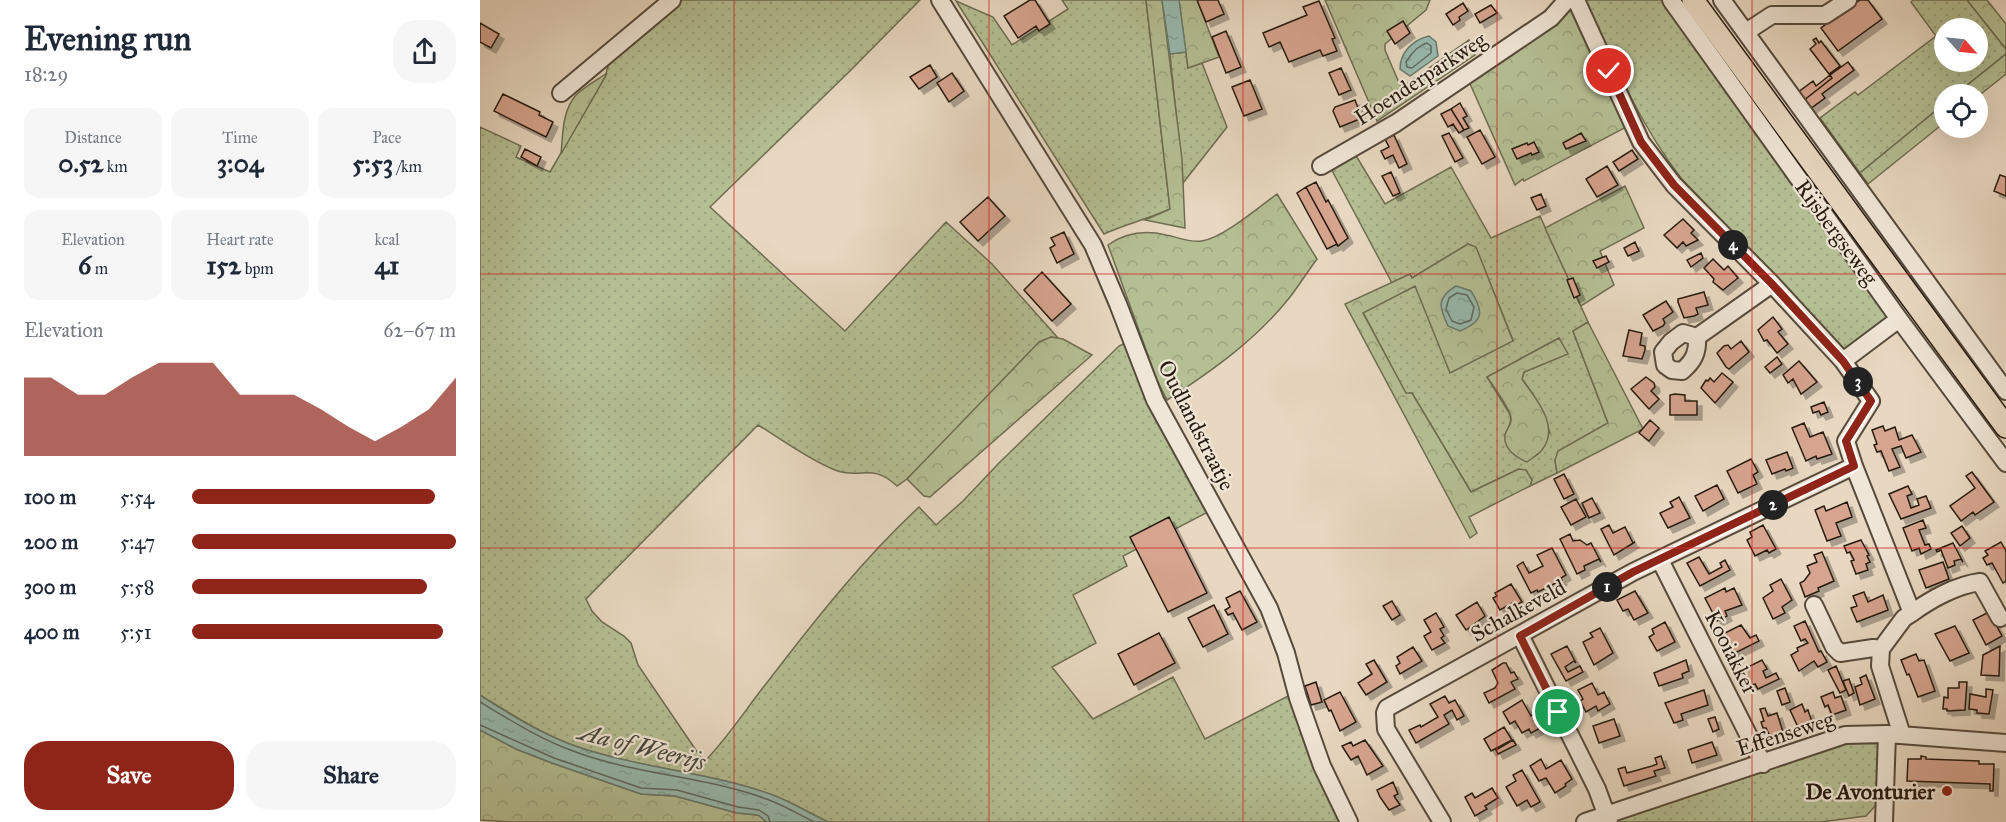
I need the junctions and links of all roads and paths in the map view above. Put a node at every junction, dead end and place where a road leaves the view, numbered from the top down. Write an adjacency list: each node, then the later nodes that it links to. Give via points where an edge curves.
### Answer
1 (672, 0): 10 (street)
2 (940, 0): 30 (street, Oudlandstraatje, via 1093,245 1155,400 1269,608 1322,766)
3 (1568, 0): 11 (street, Hoenderparkweg, via 1551,18 1415,110)
4 (1576, 0): 12 (street, via 1641,142 1674,185)
5 (1671, 0): 13 (street, Rijsbergseweg)
6 (1693, 0): 17 (main road, Rijsbergseweg)
7 (1722, 0): 9 (street, Rijsbergseweg)
8 (1848, 0): 9 (street, via 1825,15 1772,15)
9 (1746, 32): 16 (street, Rijsbergseweg)
10 (561, 93)
11 (1321, 166)
12 (1772, 284): 14 (street); 15 (street)
13 (1899, 319): 15 (street); 18 (street, Rijsbergseweg)
14 (1697, 337)
15 (1843, 361): 19 (street, via 1871,401 1846,441)
16 (2006, 391)
17 (2006, 427)
18 (2006, 463)
19 (1854, 466): 20 (street, Schalkeveld); 22 (street)
20 (1660, 560): 24 (street, Schalkeveld); 28 (street, Kooiakker)
21 (1814, 605): 25 (street, via 1840,653)
22 (1912, 613): 23 (street, via 1968,583 1980,582); 25 (street)
23 (2000, 618)
24 (1520, 636): 29 (street); 31 (street, Schalkeveld, via 1385,713 1386,729)
25 (1881, 649): 26 (street, via 1880,666)
26 (1894, 735): 27 (street, Effenseweg); 28 (street, Effenseweg, via 1845,735); 33 (street)
27 (2006, 743)
28 (1763, 764): 29 (street, Effenseweg)
29 (1608, 818): 32 (street, Effenseweg)
30 (1349, 822)
31 (1442, 822)
32 (1585, 822)
33 (1884, 822)

